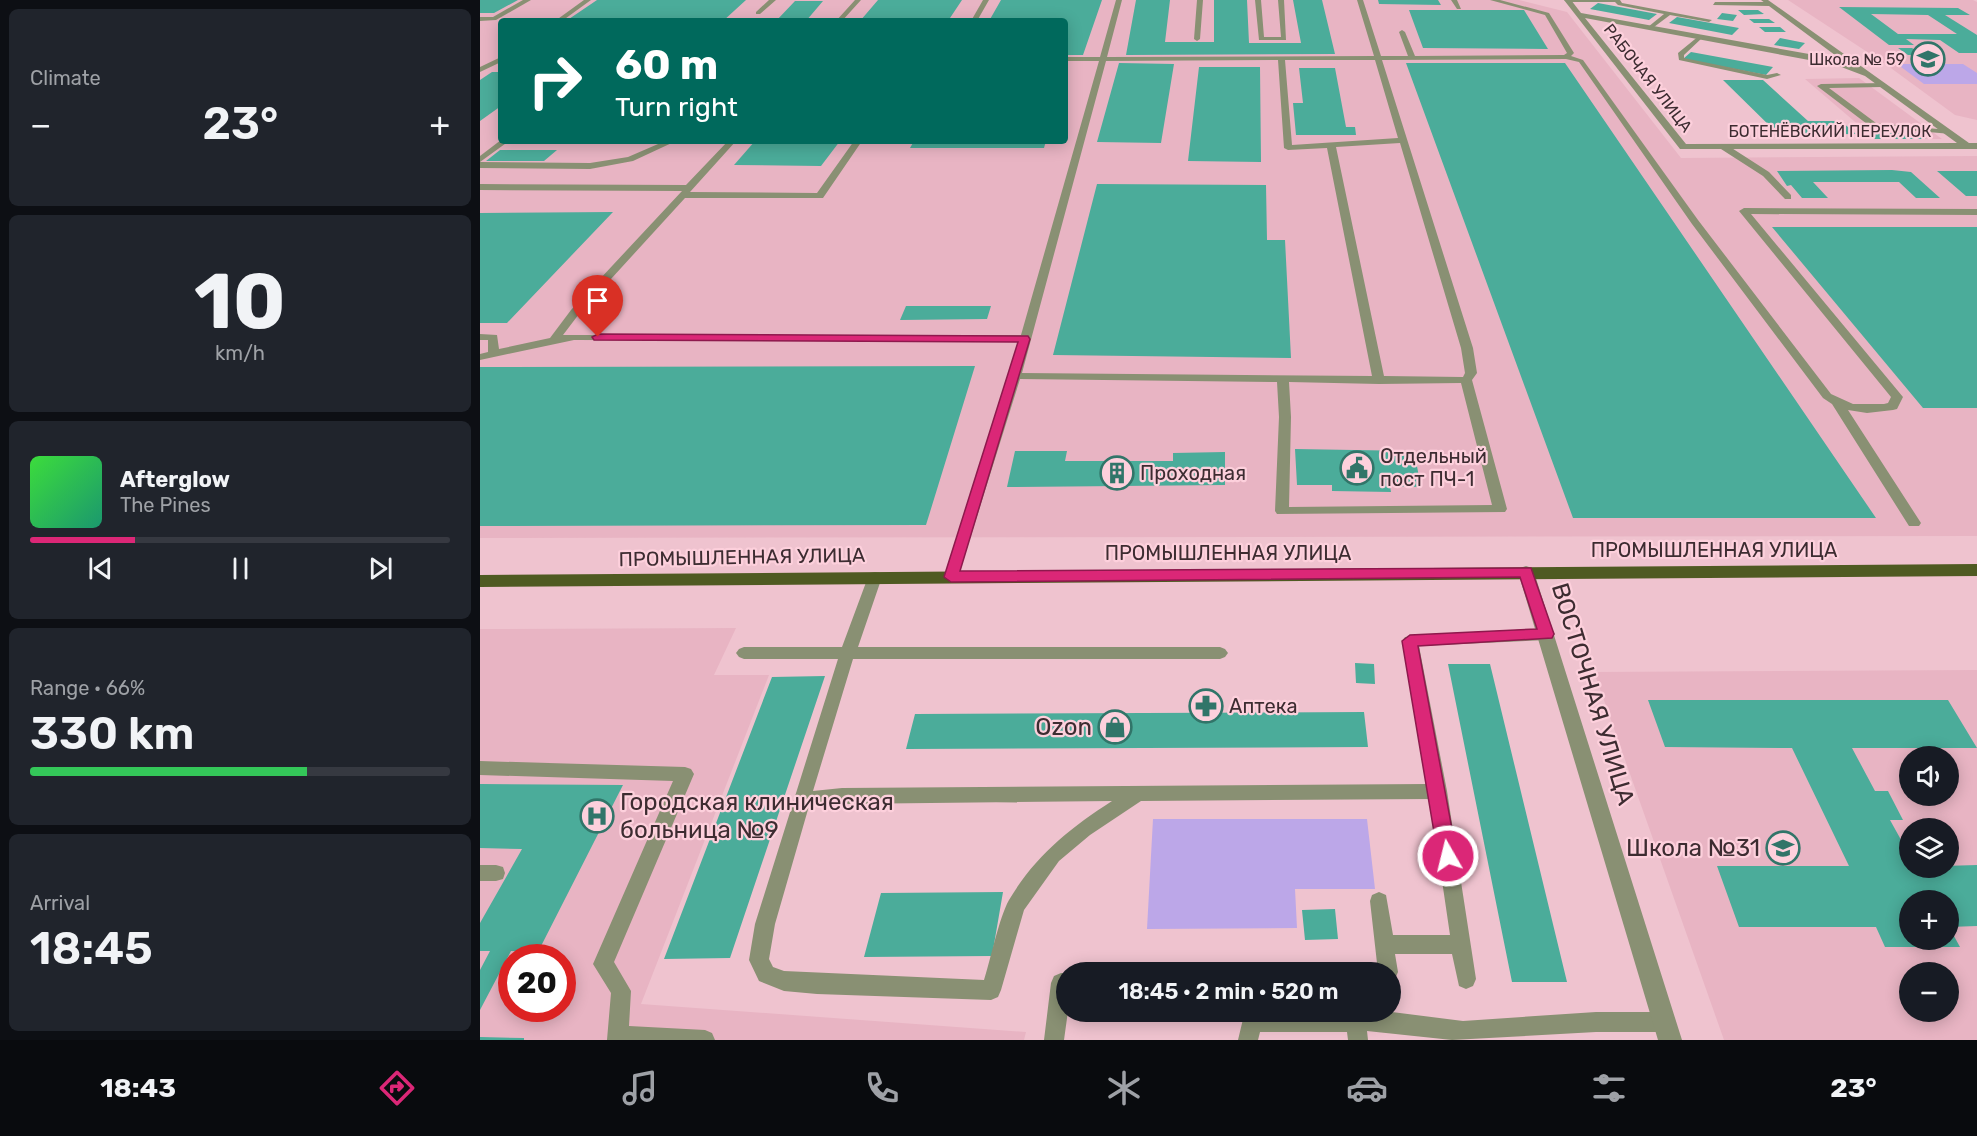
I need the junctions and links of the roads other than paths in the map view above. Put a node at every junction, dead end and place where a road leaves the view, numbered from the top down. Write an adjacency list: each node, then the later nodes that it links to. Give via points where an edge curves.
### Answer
1 (528, 0): 24 (lane, via 494,19)
2 (588, 0): 21 (lane)
3 (773, 0): 18 (lane)
4 (858, 0): 22 (lane)
5 (986, 0): 23 (lane)
6 (1119, 0): 34 (lane)
7 (1200, 0): 29 (lane)
8 (1258, 0): 9 (lane, via 1261,39 1284,39)
9 (1281, 0)
10 (1360, 0): 31 (lane)
11 (1454, 0): 17 (lane)
12 (1493, 0): 30 (lane, via 1547,14 1571,53)
13 (1567, 0): 14 (lane); 20 (street, РАБОЧАЯ УЛИЦА)
14 (1617, 0): 19 (lane, via 1620,4)
15 (1767, 2): 16 (lane); 38 (street)
16 (1715, 4)
17 (1459, 8)
18 (758, 13)
19 (1669, 13): 25 (lane); 26 (lane)
20 (1578, 15): 26 (street); 49 (street, РАБОЧАЯ УЛИЦА)
21 (562, 18)
22 (842, 18)
23 (976, 18)
24 (480, 19)
25 (1709, 20)
26 (1650, 28): 28 (street)
27 (1402, 32): 32 (lane)
28 (1700, 37): 38 (street, via 1819,59); 39 (lane, via 1680,54 1681,59 1767,77)
29 (1197, 39)
30 (1566, 57): 32 (lane); 66 (lane, via 1581,61 1599,83 1702,231 1820,387)
31 (1377, 58): 32 (lane); 35 (lane); 42 (lane)
32 (1412, 58)
33 (1068, 59): 34 (lane)
34 (1102, 59): 35 (lane); 58 (lane, via 1062,214)
35 (1281, 59): 47 (lane, via 1288,147)
36 (498, 62): 37 (lane)
37 (480, 70)
38 (1866, 74): 40 (street)
39 (1777, 75)
40 (1882, 85): 41 (street); 41 (lane, via 1821,86 1874,125)
41 (1948, 132): 48 (street)
42 (1403, 140): 47 (lane); 64 (lane, via 1467,348 1471,374)
43 (501, 144): 51 (lane)
44 (665, 144): 52 (lane, via 630,159 590,166)
45 (729, 144): 54 (lane)
46 (856, 144): 54 (lane, via 820,196)
47 (1331, 145): 65 (lane)
48 (1972, 146): 50 (street, БОТЕНЁВСКИЙ ПЕРЕУЛОК)
49 (1683, 147): 50 (street, БОТЕНЁВСКИЙ ПЕРЕУЛОК)
50 (1724, 147): 55 (lane, via 1766,174)
51 (480, 160)
52 (480, 165)
53 (480, 188): 54 (lane)
54 (686, 192): 59 (lane)
55 (1788, 197)
56 (1977, 212): 66 (lane, via 1744,211 1897,398 1893,406 1878,410)
57 (480, 337): 60 (lane, via 493,337)
58 (1024, 339): 59 (lane); 62 (lane)
59 (554, 340): 60 (lane)
60 (494, 354): 61 (lane)
61 (480, 357)
62 (1015, 376): 63 (lane); 71 (lane)
63 (1283, 380): 64 (lane, via 1282,511 1500,509); 65 (lane)
64 (1466, 380): 65 (lane)
65 (1379, 381)
66 (1837, 403): 67 (lane)
67 (1914, 523)
68 (1977, 570): 69 (main road, ПРОМЫШЛЕННАЯ УЛИЦА)
69 (1526, 572): 71 (main road, ПРОМЫШЛЕННАЯ УЛИЦА); 73 (street, ВОСТОЧНАЯ УЛИЦА)
70 (875, 577): 71 (main road, ПРОМЫШЛЕННАЯ УЛИЦА); 72 (main road, ПРОМЫШЛЕННАЯ УЛИЦА); 75 (lane)
71 (951, 577)
72 (480, 581)
73 (1547, 634): 78 (lane, via 1410,641); 90 (street, ВОСТОЧНАЯ УЛИЦА)
74 (744, 653): 75 (lane)
75 (848, 653): 76 (lane); 80 (lane)
76 (1220, 653)
77 (480, 768): 91 (lane, via 685,774 603,964 621,991)
78 (1438, 791): 79 (lane); 82 (lane)
79 (1139, 793): 80 (lane); 80 (lane, via 1053,855 1016,906 991,990 817,984 784,981 766,974 759,960 765,924)
80 (802, 799)
81 (1379, 901): 83 (lane)
82 (1460, 944): 83 (lane); 85 (lane)
83 (1384, 945): 84 (lane)
84 (1387, 962)
85 (1466, 979)
86 (1056, 1022): 93 (lane)
87 (1251, 1022): 94 (lane)
88 (1307, 1022): 89 (lane)
89 (1357, 1030): 90 (lane, via 1463,1031 1596,1022)
90 (1668, 1031)
91 (617, 1038): 92 (lane)
92 (705, 1040)
93 (1054, 1040)
94 (1248, 1040)

